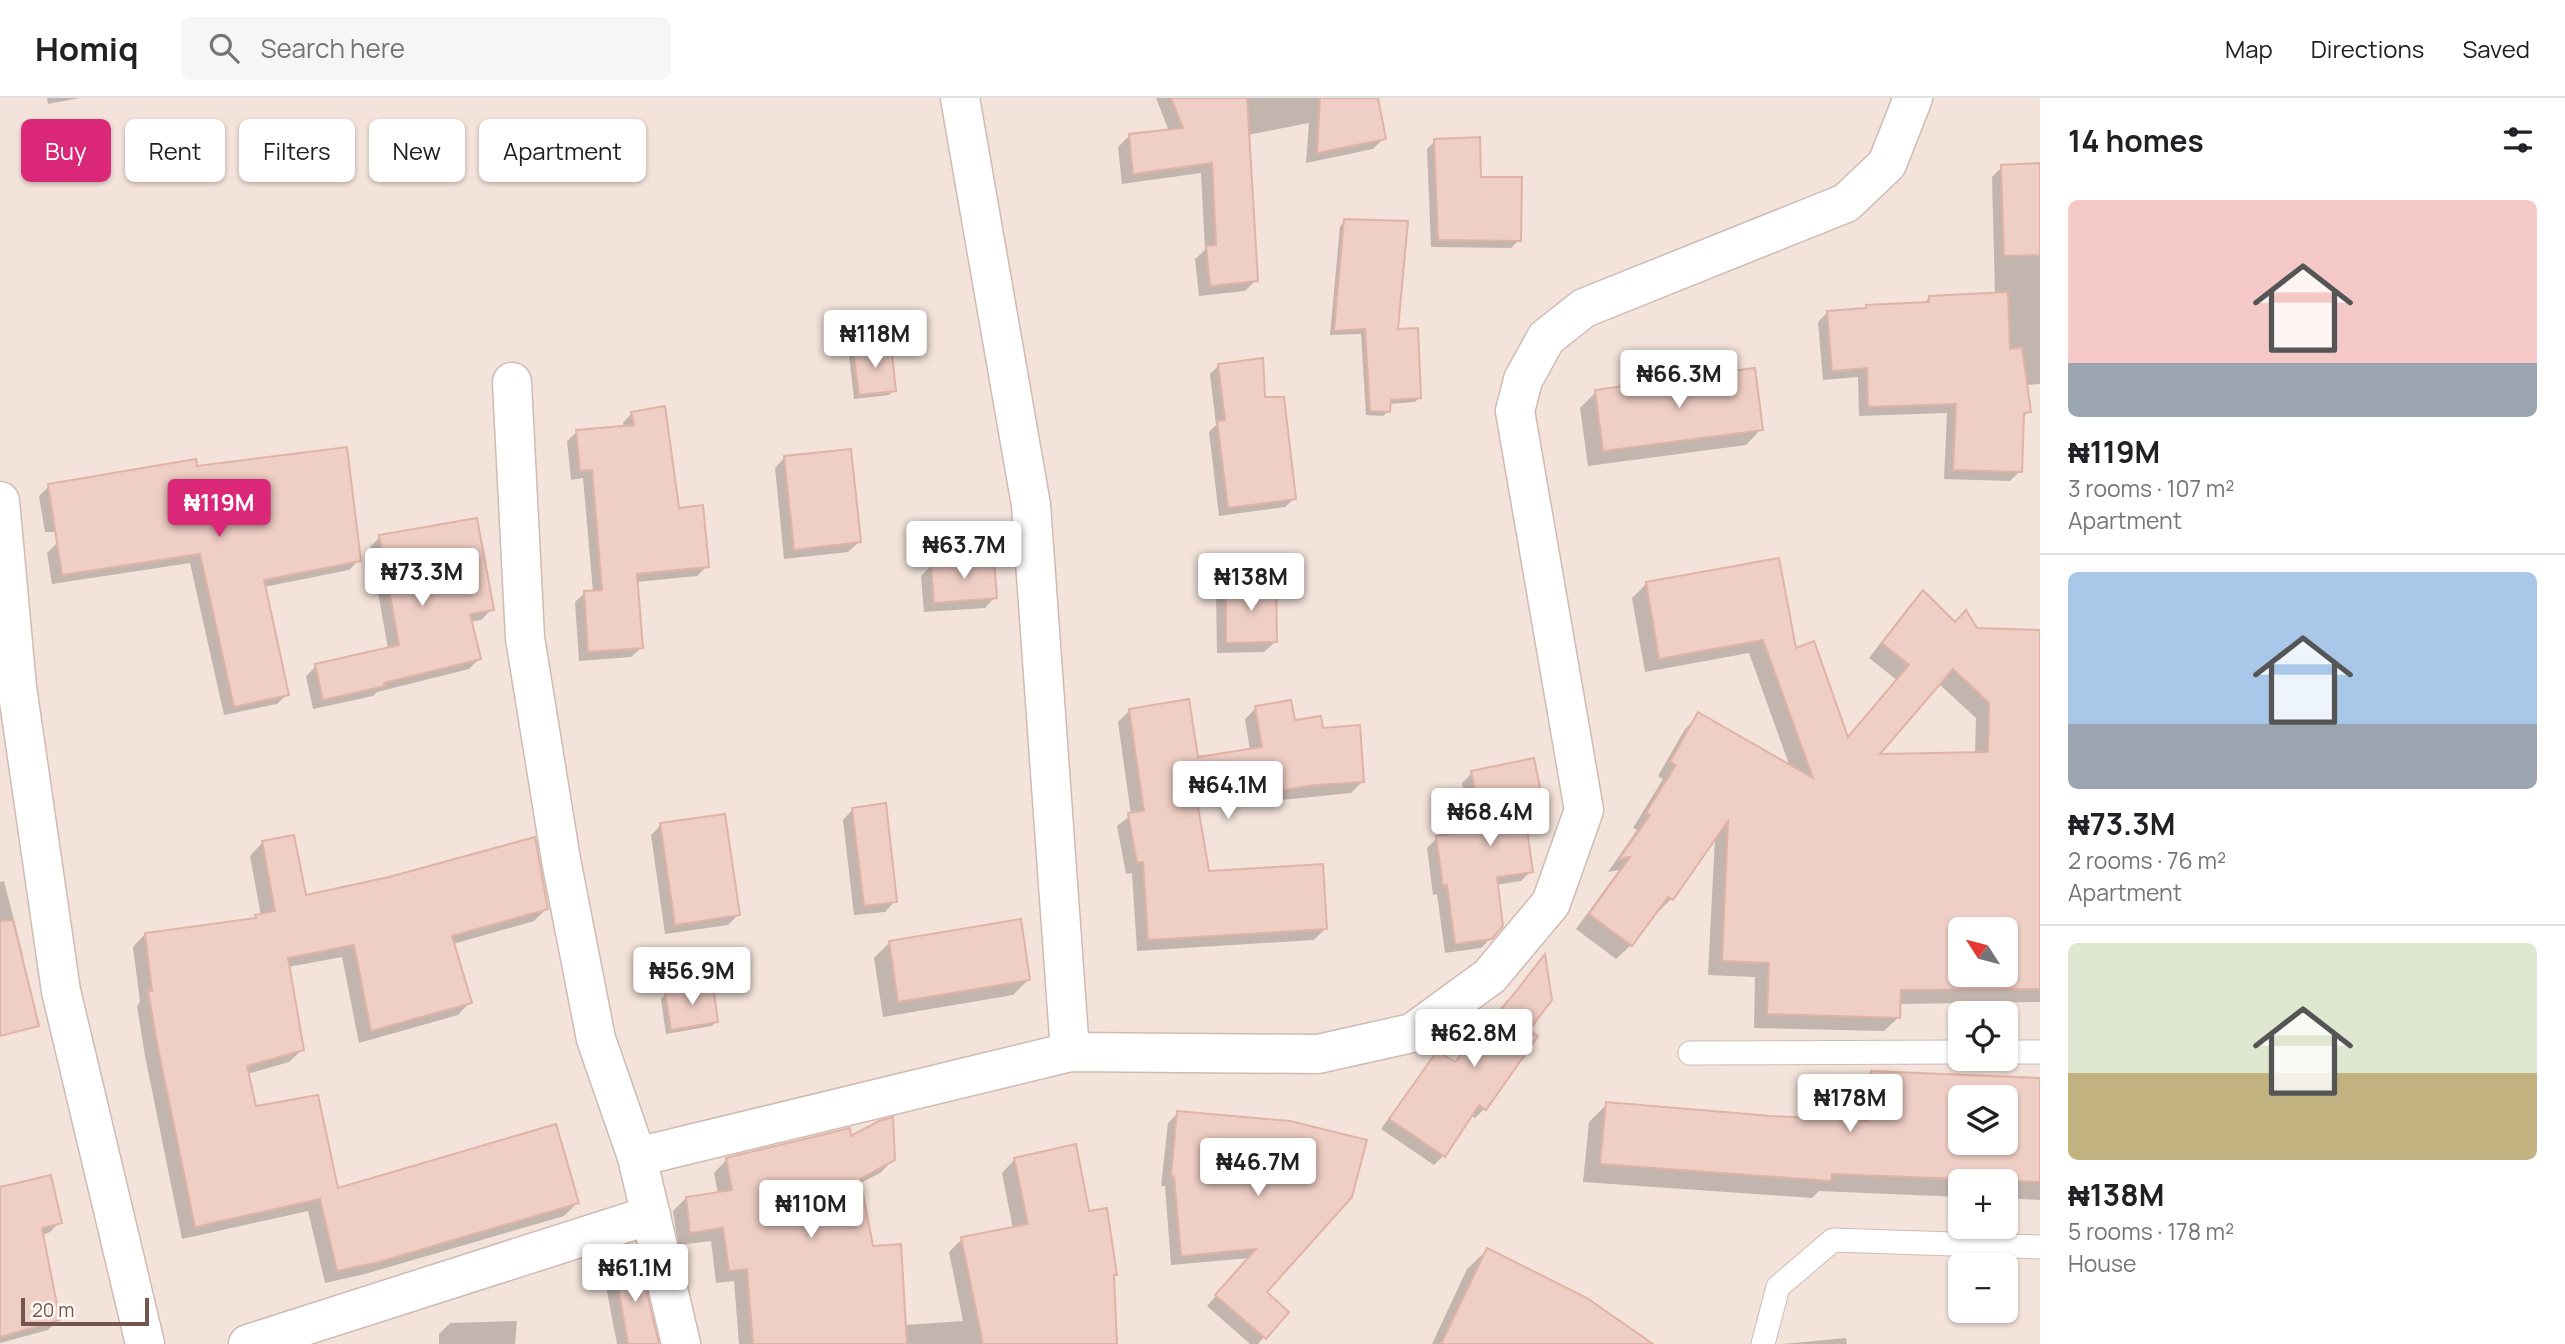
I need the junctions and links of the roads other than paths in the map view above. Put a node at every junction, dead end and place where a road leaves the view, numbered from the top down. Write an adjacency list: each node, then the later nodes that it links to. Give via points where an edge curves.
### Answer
1 (960, 98): 5 (street, via 1031,505)
2 (1913, 98): 5 (street, via 1887,164 1846,202 1584,308 1546,338 1523,380 1515,411 1584,810 1551,904 1490,976 1412,1033 1318,1054)
3 (512, 382): 10 (street, via 525,638 561,860 597,1040)
4 (0, 501): 13 (street, via 17,687 61,991)
5 (1070, 1052): 10 (street)
6 (1948, 1052): 9 (lane)
7 (2018, 1052): 8 (lane)
8 (2040, 1052)
9 (1690, 1053)
10 (637, 1157): 11 (street)
11 (651, 1215): 14 (street); 15 (street)
12 (2040, 1247): 16 (lane, via 1833,1240 1778,1287)
13 (145, 1344)
14 (248, 1344)
15 (681, 1344)
16 (1763, 1344)

